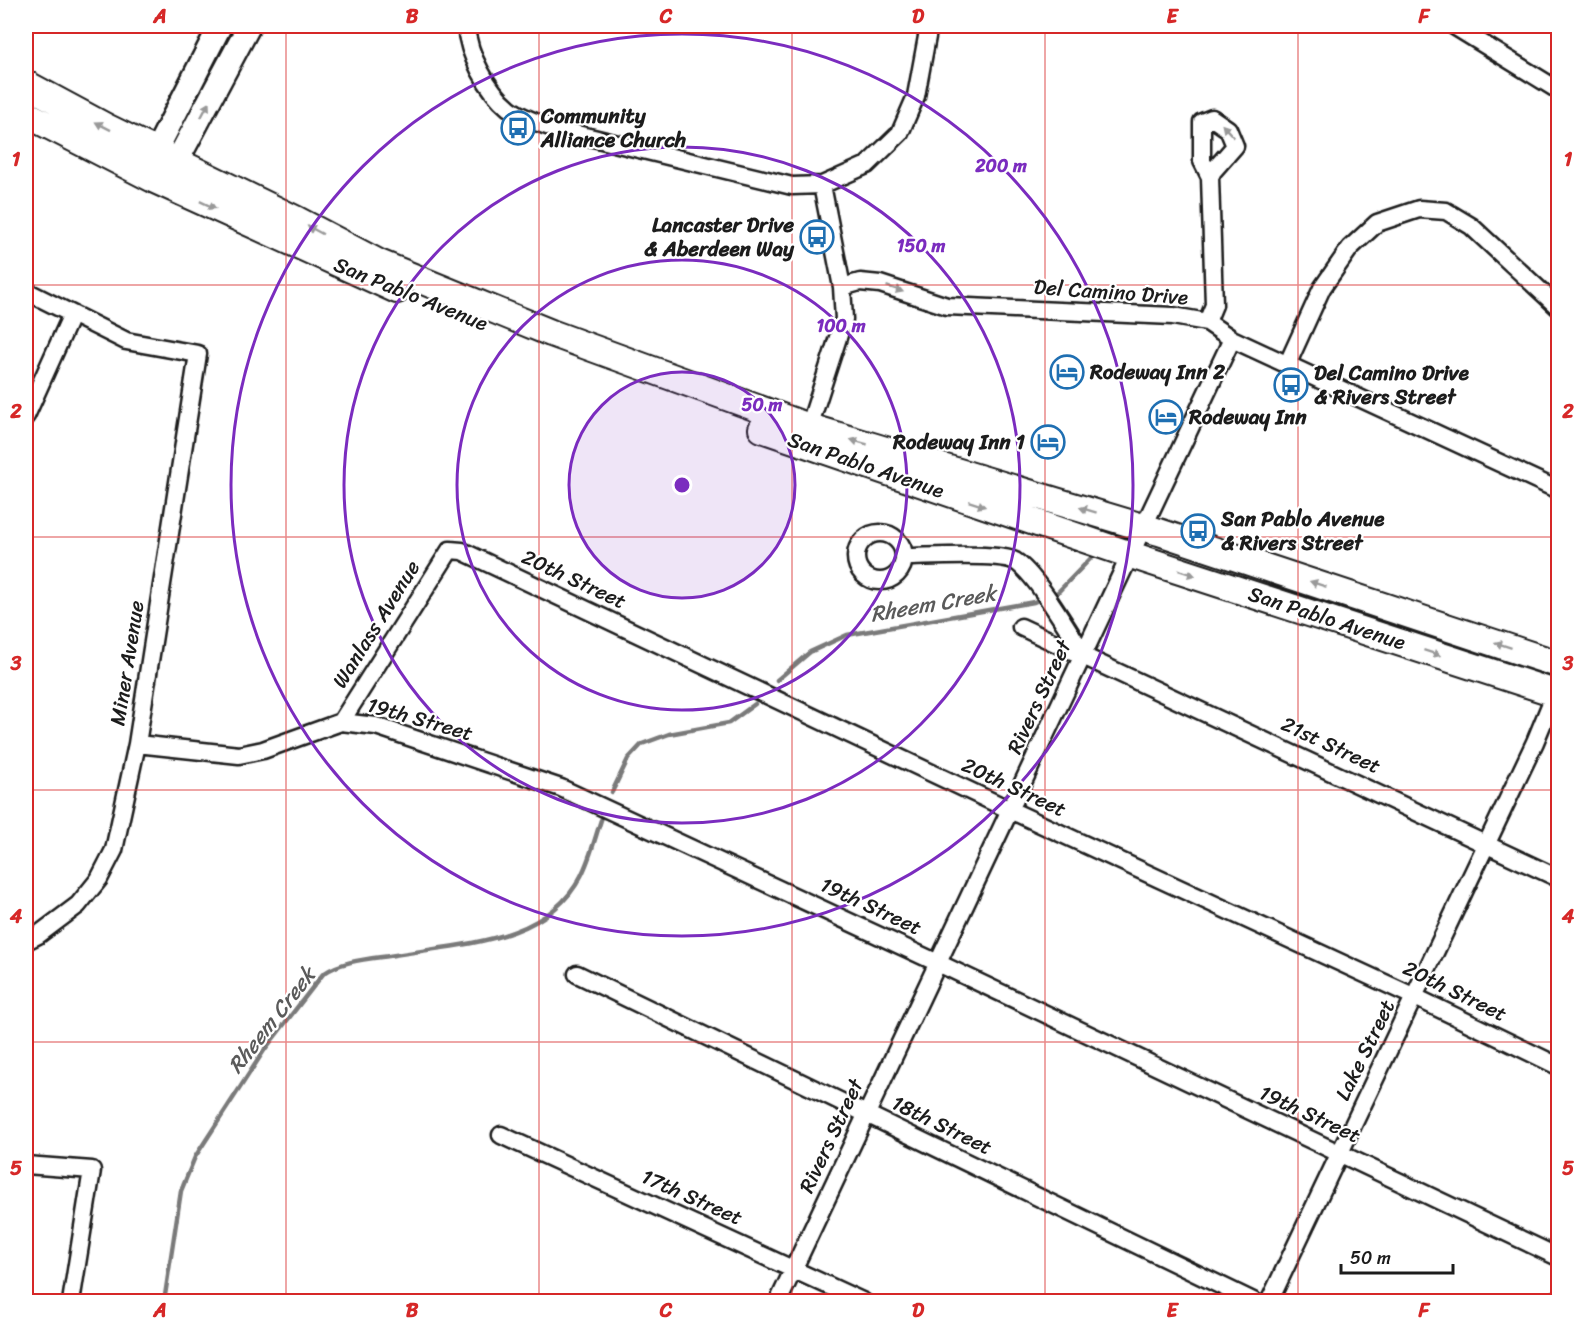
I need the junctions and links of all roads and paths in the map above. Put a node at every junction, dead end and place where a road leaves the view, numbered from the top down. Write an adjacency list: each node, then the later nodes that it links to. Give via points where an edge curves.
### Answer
1 (220, 26): 9 (main road)
2 (249, 26): 9 (main road, one-way to 2)
3 (466, 26): 12 (street, via 471,47 490,86 509,108 532,120 792,186)
4 (929, 26): 12 (street, via 916,96 900,133 867,165)
5 (1454, 26): 7 (street)
6 (26, 84): 9 (main road, San Pablo Avenue, one-way to 6)
7 (1558, 90)
8 (26, 114): 11 (main road, San Pablo Avenue)
9 (167, 156): 11 (main road); 21 (main road, San Pablo Avenue, one-way to 9, via 435,288)
10 (1210, 177): 17 (street, via 1214,304)
11 (155, 180): 25 (main road, San Pablo Avenue, one-way to 25, via 429,303 799,442)
12 (822, 185): 13 (street)
13 (843, 287): 17 (street, Del Camino Drive, one-way to 17, via 860,282 880,284 947,306 1173,315); 21 (street, via 844,319)
14 (26, 291): 16 (street)
15 (1558, 307): 19 (street, via 1471,226 1446,211 1419,209 1377,223 1350,248 1322,288)
16 (72, 314): 20 (street); 32 (street, Miner Avenue, via 126,341 198,354)
17 (1207, 322): 18 (street, Del Camino Drive)
18 (1232, 339): 19 (street, Del Camino Drive); 23 (street, Rivers Street)
19 (1287, 365): 22 (street, Del Camino Drive)
20 (26, 416)
21 (809, 427): 23 (main road, San Pablo Avenue, one-way to 21)
22 (1558, 490)
23 (1144, 527): 25 (street, Rivers Street); 29 (main road, San Pablo Avenue, one-way to 23)
24 (450, 550): 31 (street, Wanlass Avenue); 33 (street, 20th Street, via 462,551)
25 (1131, 555): 28 (street, Rivers Street); 30 (main road, San Pablo Avenue, one-way to 30)
26 (905, 557): 28 (street, 21st Street, via 1014,560 1029,574)
27 (1022, 627): 28 (street, 21st Street)
28 (1084, 654): 33 (street, Rivers Street); 34 (street, 21st Street)
29 (1558, 664)
30 (1558, 691): 34 (street, Lake Street)
31 (342, 722): 32 (street, 19th Street, via 239,755); 37 (street, 19th Street, via 376,726 561,788)
32 (137, 744): 36 (street, Miner Avenue, via 114,850 99,879 78,905)
33 (1010, 810): 37 (street, Rivers Street); 39 (street, 20th Street)
34 (1487, 844): 35 (street, 21st Street); 39 (street, Lake Street)
35 (1558, 878)
36 (26, 941)
37 (938, 963): 41 (street, Rivers Street); 43 (street, 19th Street)
38 (577, 974): 41 (street, 18th Street)
39 (1415, 997): 40 (street, 20th Street); 43 (street, Lake Street)
40 (1558, 1066)
41 (867, 1113): 46 (street, Rivers Street); 50 (street, 18th Street)
42 (501, 1135): 46 (street, 17th Street)
43 (1341, 1153): 45 (street, 19th Street); 51 (street, Lake Street)
44 (26, 1165): 47 (street, via 92,1170)
45 (1558, 1257)
46 (794, 1267): 48 (street, Rivers Street); 49 (street, 17th Street)
47 (71, 1302)
48 (778, 1302)
49 (864, 1302)
50 (1255, 1302)
51 (1269, 1302)

